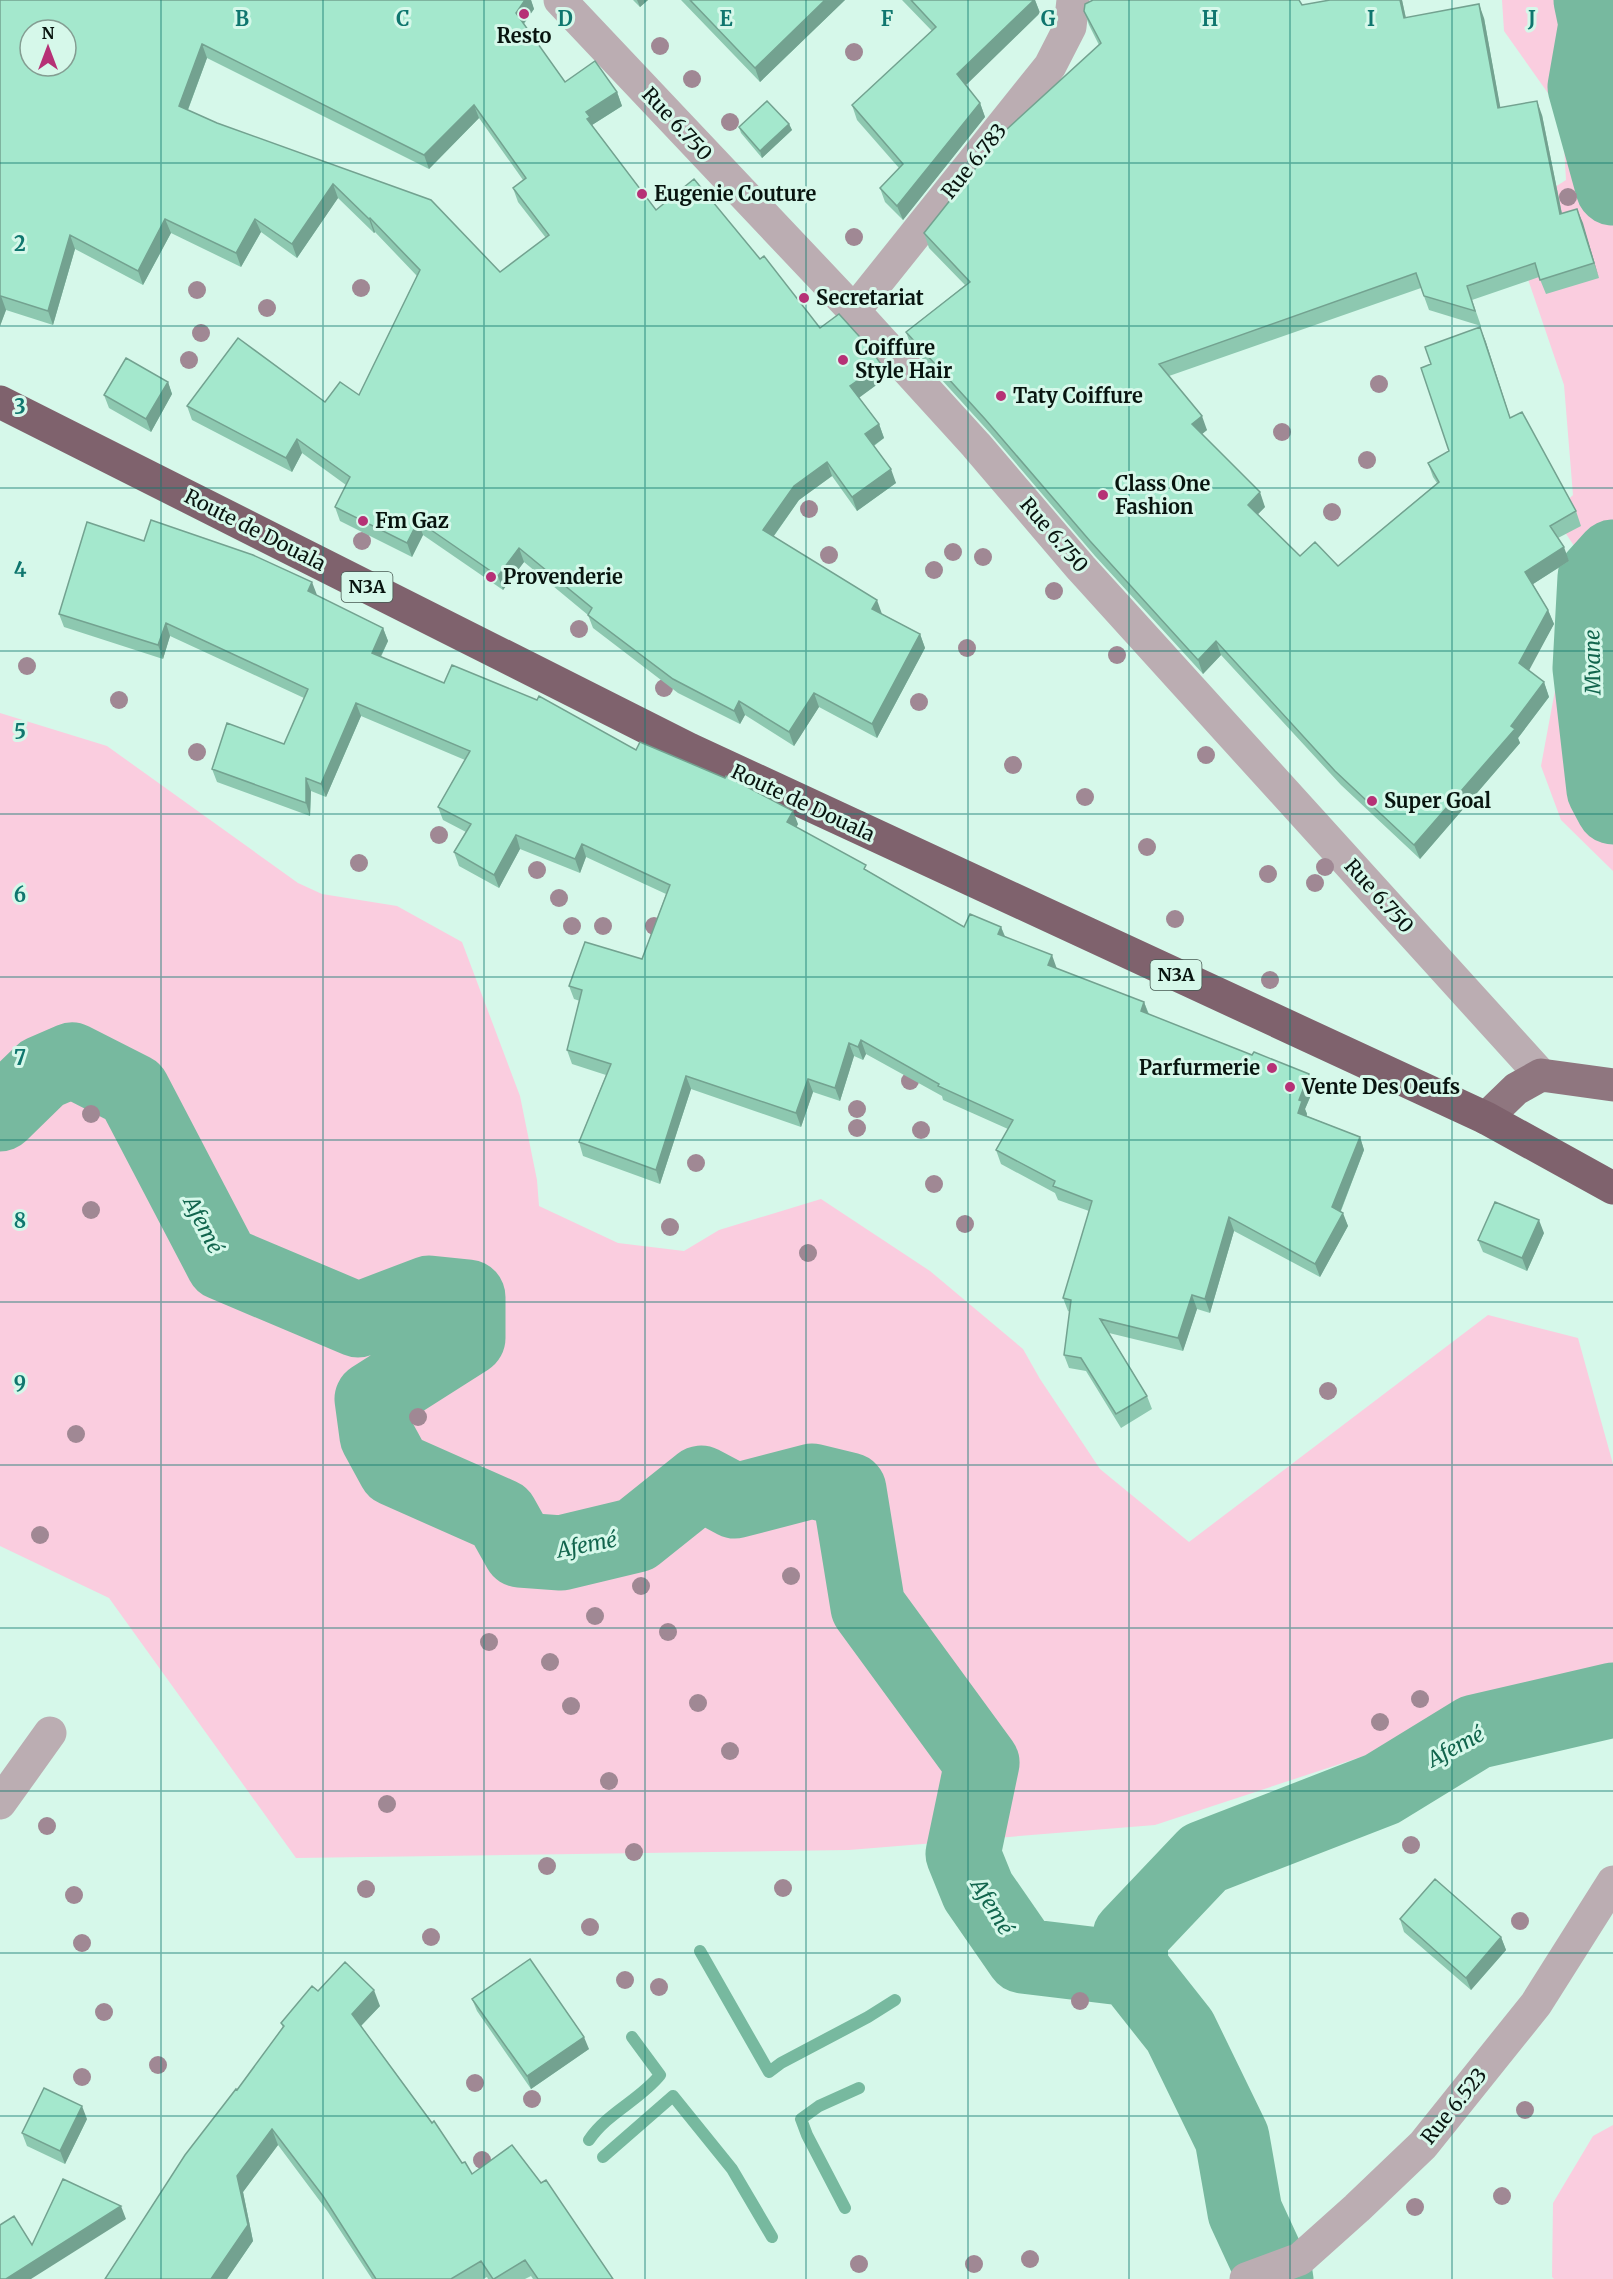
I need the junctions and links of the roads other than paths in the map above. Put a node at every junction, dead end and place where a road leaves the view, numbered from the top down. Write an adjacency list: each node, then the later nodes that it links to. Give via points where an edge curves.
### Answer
1 (560, 0): 3 (street, Rue 6.750)
2 (1073, 0): 3 (street, Rue 6.783, via 1070,27 1050,66)
3 (854, 311): 5 (street, Rue 6.750)
4 (0, 402): 7 (highway, Route de Douala / N3A, via 689,749)
5 (1541, 1076): 6 (main road); 7 (main road, via 1516,1089)
6 (1613, 1085)
7 (1486, 1118): 8 (highway, Route de Douala / N3A)
8 (1613, 1188)
9 (50, 1733): 10 (street)
10 (0, 1803)
11 (1613, 1882): 12 (street, Rue 6.523, via 1536,2004 1423,2145 1300,2259)
12 (1246, 2279)

